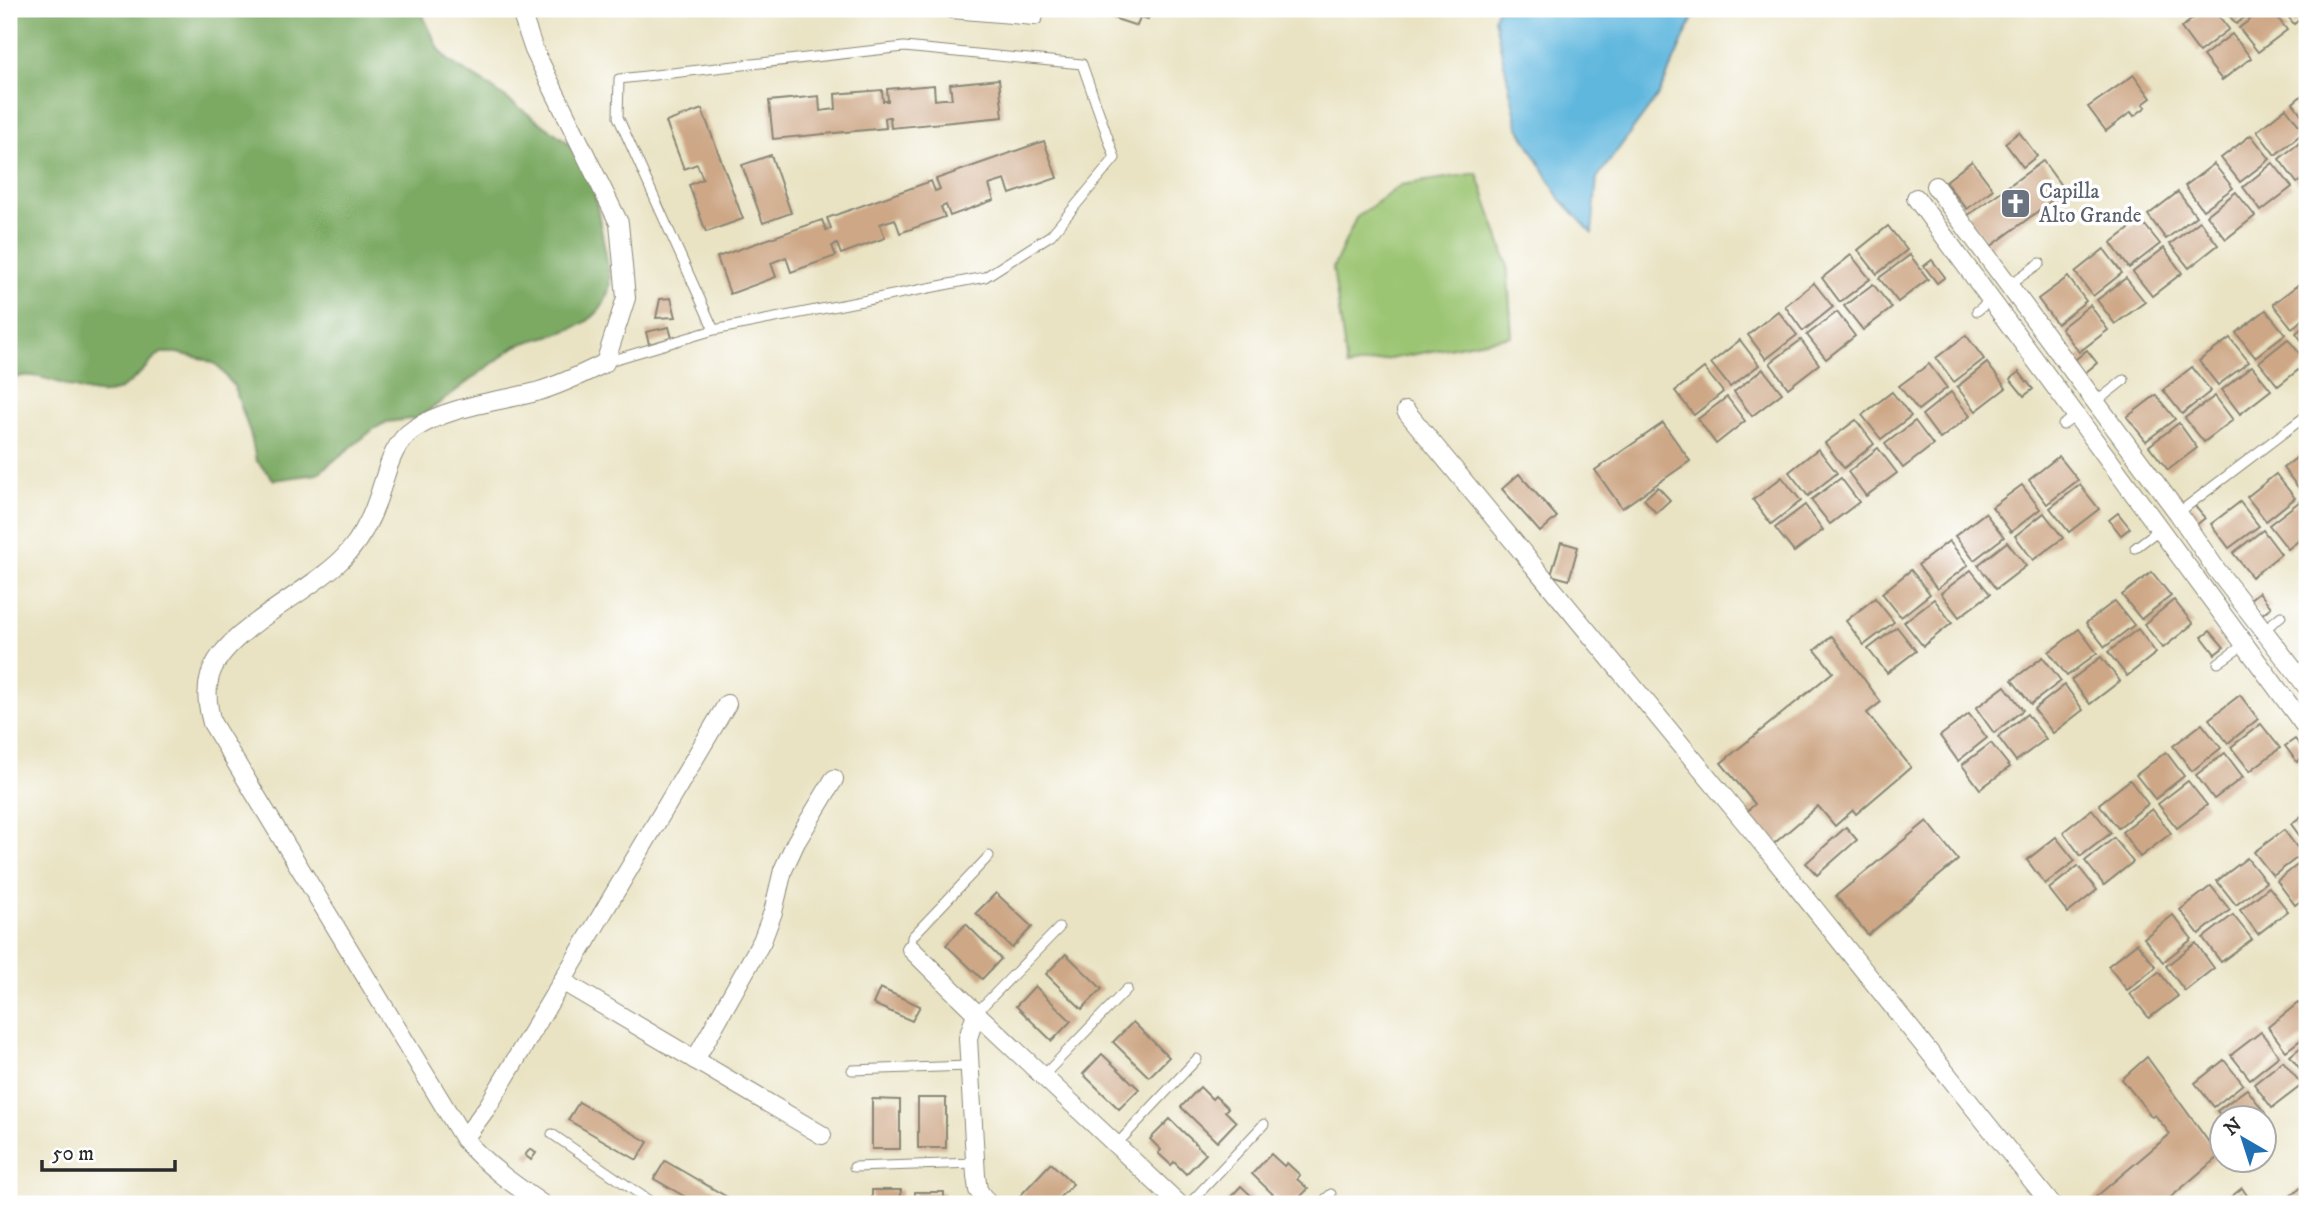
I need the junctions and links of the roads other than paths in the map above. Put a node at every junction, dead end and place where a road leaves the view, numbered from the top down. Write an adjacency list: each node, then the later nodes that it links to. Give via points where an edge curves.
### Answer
1 (520, 9): 10 (street, via 534,50 619,223 626,298)
2 (952, 9): 3 (street)
3 (1034, 16)
4 (1935, 186): 7 (street)
5 (1916, 198): 8 (street)
6 (2040, 263): 7 (lane)
7 (2009, 285): 8 (street); 12 (street)
8 (1984, 305): 15 (street)
9 (714, 330): 9 (lane, via 985,277 1051,234 1115,158 1082,64 904,47 619,79 618,117); 10 (lane)
10 (605, 363): 41 (street, via 540,391 445,414 413,429 398,445 370,518 347,554 243,634 217,661 207,689 212,723)
11 (2124, 380): 12 (lane)
12 (2096, 402): 15 (street); 16 (street)
13 (1406, 411): 52 (street)
14 (2307, 415): 16 (lane)
15 (2070, 421): 17 (street)
16 (2178, 513): 17 (street); 20 (street)
17 (2160, 529): 18 (lane); 21 (street)
18 (2135, 548)
19 (2281, 616): 20 (lane)
20 (2265, 629): 21 (street); 23 (street)
21 (2245, 644): 22 (lane); 25 (street)
22 (2218, 663)
23 (2307, 687)
24 (727, 704): 30 (street)
25 (2307, 729)
26 (834, 779): 34 (street, via 783,870 762,941)
27 (989, 856): 29 (lane, via 912,936)
28 (1059, 928): 32 (lane)
29 (911, 949): 32 (street)
30 (562, 981): 34 (street); 41 (street)
31 (1127, 989): 37 (lane)
32 (976, 1013): 35 (street, via 968,1038); 37 (street)
33 (1197, 1059): 42 (lane)
34 (695, 1060): 40 (street)
35 (969, 1066): 36 (lane); 43 (street)
36 (852, 1070)
37 (1043, 1076): 42 (street)
38 (1264, 1124): 50 (lane)
39 (552, 1134): 47 (lane)
40 (822, 1135)
41 (464, 1139): 46 (street, via 500,1175)
42 (1116, 1145): 49 (street)
43 (975, 1163): 44 (lane); 48 (street, via 978,1190)
44 (853, 1167)
45 (1331, 1194): 51 (lane)
46 (542, 1204)
47 (654, 1204)
48 (988, 1204)
49 (1179, 1204)
50 (1189, 1204)
51 (1320, 1204)
52 (2050, 1204)

